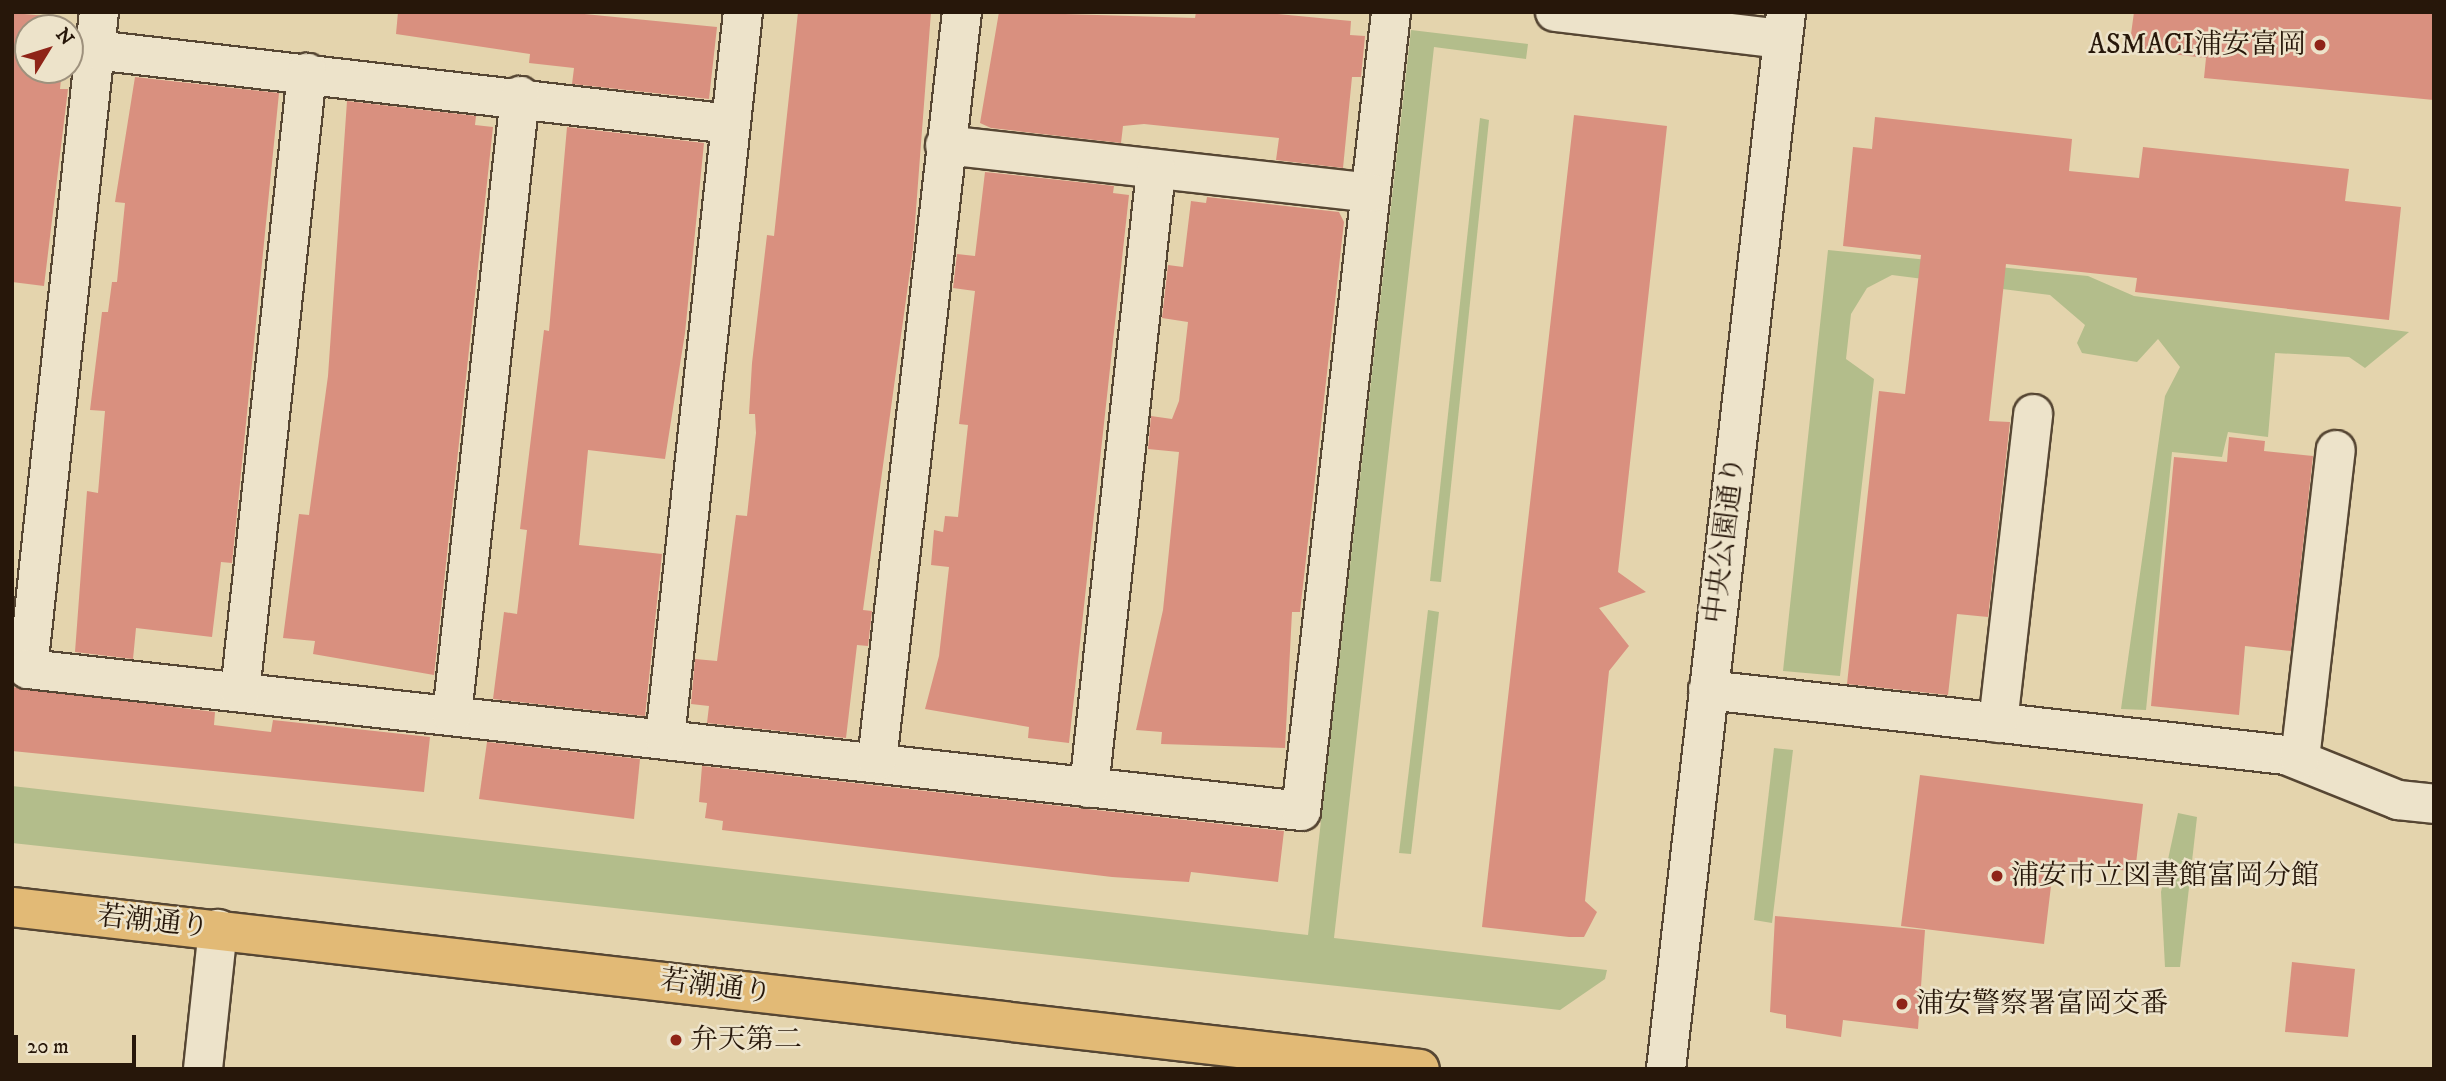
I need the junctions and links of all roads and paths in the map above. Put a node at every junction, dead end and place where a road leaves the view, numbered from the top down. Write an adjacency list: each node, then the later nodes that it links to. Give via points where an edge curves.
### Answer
1 (99, 12): 7 (street)
2 (743, 12): 10 (street)
3 (962, 12): 11 (street)
4 (1391, 12): 13 (street)
5 (1555, 12): 6 (street)
6 (1784, 26): 16 (street, 中央公園通り)
7 (95, 50): 8 (street); 17 (street, via 28,669)
8 (307, 73): 9 (street); 17 (street)
9 (520, 96): 10 (street); 18 (street)
10 (731, 124): 20 (street)
11 (945, 145): 12 (street); 22 (street)
12 (1156, 171): 13 (street); 23 (street)
13 (1370, 194): 23 (street, via 1301,811)
14 (2033, 414): 19 (street)
15 (2336, 450): 21 (street)
16 (1708, 690): 19 (street); 29 (street, 中央公園通り)
17 (240, 692): 18 (street)
18 (452, 715): 20 (street)
19 (1998, 723): 21 (street)
20 (665, 738): 22 (street)
21 (2300, 759): 24 (street, via 2398,800)
22 (877, 761): 23 (street)
23 (1089, 788)
24 (2434, 804)
25 (12, 907): 26 (main road, 若潮通り)
26 (218, 929): 27 (street); 28 (main road, 若潮通り)
27 (203, 1069)
28 (1420, 1069)
29 (1665, 1069)

